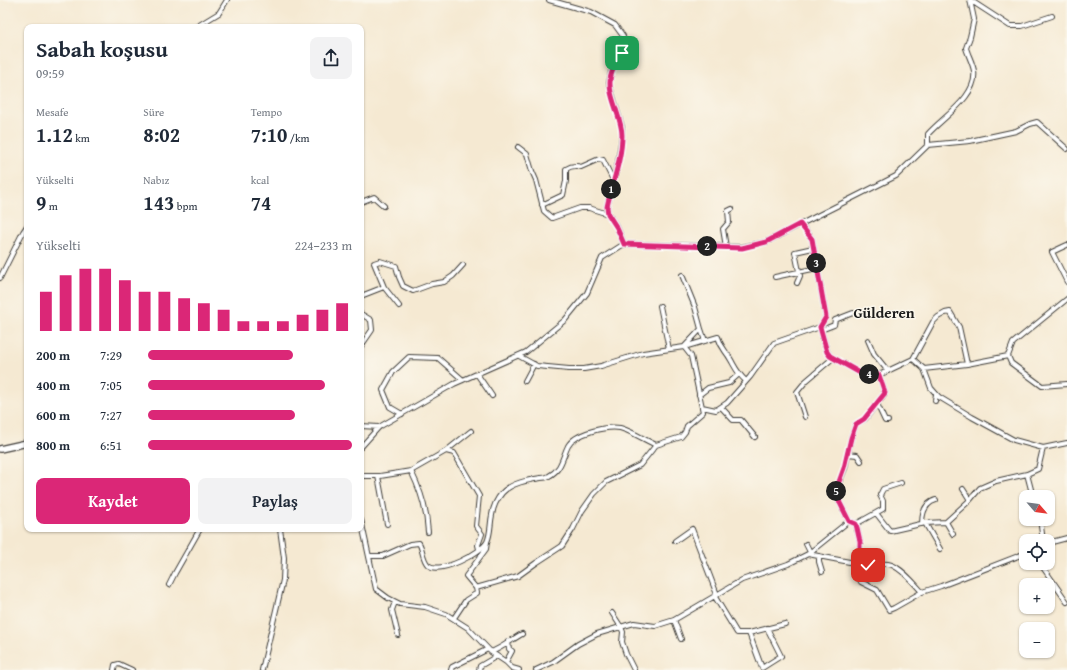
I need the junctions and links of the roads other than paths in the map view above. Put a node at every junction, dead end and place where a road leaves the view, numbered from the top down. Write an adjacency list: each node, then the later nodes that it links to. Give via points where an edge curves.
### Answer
1 (227, 0): 5 (street, via 219,13)
2 (549, 0): 9 (street, via 591,12 615,25 623,36 622,53 611,72 610,83 622,127)
3 (970, 0): 4 (street, via 1010,26 1022,26); 6 (street, via 974,19 966,48 974,71 973,87 928,134)
4 (1052, 16)
5 (201, 24)
6 (928, 145): 8 (street, via 970,141 1016,131 1037,122); 15 (street, via 896,176)
7 (518, 147): 11 (street, via 526,154)
8 (1067, 149)
9 (614, 180): 11 (street, via 603,160 599,159 581,167 569,167 566,169 563,195); 14 (street, via 607,207)
10 (364, 201): 12 (street, via 374,198)
11 (542, 205): 14 (street, via 544,211 552,218 580,208)
12 (384, 206)
13 (732, 209): 19 (street, via 728,211 729,222 723,229)
14 (608, 214): 17 (street)
15 (800, 224): 19 (street, via 766,242 742,248); 20 (street, via 812,239)
16 (24, 230): 26 (street)
17 (624, 244): 19 (street); 43 (street, via 602,258 587,292 565,320)
18 (1067, 246): 27 (street, via 1052,252)
19 (726, 247)
20 (813, 248): 22 (street); 23 (street, via 795,252)
21 (463, 265): 29 (street, via 444,282 413,290 403,286 396,266 380,261 374,263)
22 (817, 268): 23 (street); 37 (street, via 826,317)
23 (799, 272): 25 (street); 28 (street)
24 (682, 275): 36 (street, via 696,307)
25 (775, 277)
26 (0, 278)
27 (1067, 282)
28 (797, 283)
29 (384, 287): 30 (street); 32 (street)
30 (364, 295)
31 (1067, 299): 44 (street, via 1013,343)
32 (399, 306)
33 (660, 306): 42 (street)
34 (853, 313): 37 (street, via 835,320 834,325)
35 (364, 316): 40 (street, via 371,320 372,330)
36 (701, 328): 39 (street); 41 (street)
37 (821, 328): 45 (street, via 827,352); 56 (street, via 774,343)
38 (868, 340): 50 (street, via 874,354)
39 (705, 341): 41 (street); 52 (street, via 718,337 721,348)
40 (364, 342)
41 (684, 347): 42 (street); 59 (street, via 691,356)
42 (669, 349): 47 (street, via 643,353 584,369)
43 (519, 356): 47 (street); 51 (street)
44 (1008, 356): 48 (street); 57 (street, via 1011,363 1042,386)
45 (834, 358): 53 (street, via 862,374); 66 (street, via 806,381 797,392)
46 (913, 359): 48 (street, via 933,322 938,316 950,312 959,327); 49 (street); 50 (street)
47 (534, 364): 55 (street)
48 (967, 364): 49 (street)
49 (924, 369): 58 (street)
50 (888, 371): 53 (street)
51 (477, 374): 54 (street); 60 (street)
52 (739, 374): 56 (street); 59 (street, via 729,383 708,388)
53 (879, 375): 62 (street, via 885,393)
54 (463, 380): 65 (street); 65 (street, via 438,358 409,357 393,372 383,390 390,407)
55 (525, 381)
56 (746, 381): 63 (street)
57 (1067, 384)
58 (936, 394): 61 (street); 76 (street, via 1014,440)
59 (699, 395): 64 (street)
60 (492, 396)
61 (935, 401)
62 (877, 404): 67 (street); 79 (street, via 856,424)
63 (722, 406): 64 (street, via 716,410); 71 (street, via 733,420 741,420)
64 (702, 407): 75 (street, via 703,412 688,426 681,437)
65 (402, 414): 69 (street)
66 (805, 417)
67 (888, 421)
68 (364, 426): 69 (street)
69 (379, 427): 74 (street)
70 (471, 431): 78 (street)
71 (755, 437)
72 (1067, 443): 76 (street)
73 (24, 444): 77 (street)
74 (364, 444)
75 (656, 445): 104 (street, via 620,428 601,429 578,437 568,446 559,469 554,473 547,478 510,486 501,495 492,515); 116 (street, via 640,464 606,482 594,494 562,546 518,576)
76 (1043, 448): 82 (street, via 1038,469)
77 (0, 449)
78 (446, 451): 81 (street); 106 (street, via 454,453 479,496 476,526 482,534)
79 (848, 454): 80 (street, via 857,455); 91 (street, via 836,490)
80 (861, 461)
81 (411, 471): 84 (street); 99 (street, via 426,510)
82 (1027, 474): 87 (street); 89 (street, via 996,481 980,488)
83 (364, 476): 84 (street)
84 (378, 476): 94 (street)
85 (901, 484): 90 (street, via 883,489 880,495 883,509)
86 (963, 489): 89 (street)
87 (1031, 490)
88 (936, 500): 93 (street, via 927,505 922,517)
89 (970, 500): 92 (street)
90 (876, 513): 93 (street, via 890,531); 95 (street)
91 (849, 521): 95 (street); 108 (street)
92 (946, 522): 93 (street); 100 (street)
93 (923, 523): 107 (street)
94 (387, 524)
95 (856, 524): 112 (street, via 860,542)
96 (198, 532): 115 (street)
97 (280, 532): 137 (street, via 284,558 283,580)
98 (364, 532): 109 (street)
99 (428, 532)
100 (953, 534)
101 (1067, 538): 103 (street)
102 (675, 541): 118 (street, via 692,529 716,592)
103 (1055, 541)
104 (487, 542): 106 (street); 116 (street, via 486,549 466,576)
105 (806, 544): 108 (street)
106 (479, 549): 109 (street, via 461,560 434,568 428,564 419,543 410,544 383,556)
107 (940, 549)
108 (809, 553): 110 (street); 118 (street, via 788,564 742,580)
109 (369, 556): 119 (street, via 376,588)
110 (819, 556): 112 (street); 114 (street)
111 (1019, 556): 117 (street)
112 (860, 564): 117 (street, via 890,564 911,578); 117 (street, via 861,582 877,590 888,610)
113 (1045, 570): 120 (street)
114 (822, 572)
115 (169, 585)
116 (476, 588): 122 (street, via 477,593 466,600)
117 (922, 592)
118 (715, 597): 123 (street); 127 (street, via 738,633)
119 (395, 602): 122 (street, via 425,607); 129 (street, via 392,610)
120 (1067, 602)
121 (612, 614): 125 (street)
122 (454, 618): 132 (street, via 468,628)
123 (674, 620): 125 (street, via 655,626 634,623); 130 (street)
124 (785, 624): 126 (street)
125 (621, 627): 141 (street, via 597,634); 142 (street, via 622,642)
126 (767, 628): 127 (street); 127 (street, via 781,656 762,668)
127 (749, 633)
128 (522, 634): 131 (street)
129 (398, 635)
130 (681, 639)
131 (508, 641): 132 (street, via 501,648); 134 (street, via 512,651)
132 (489, 651): 133 (street); 138 (street, via 452,667)
133 (497, 656): 134 (street); 139 (street, via 480,666)
134 (506, 662): 140 (street)
135 (114, 670): 136 (street, via 115,665 119,664)
136 (132, 670)
137 (262, 670)
138 (451, 670)
139 (479, 670)
140 (519, 670)
141 (536, 670)
142 (634, 670)

